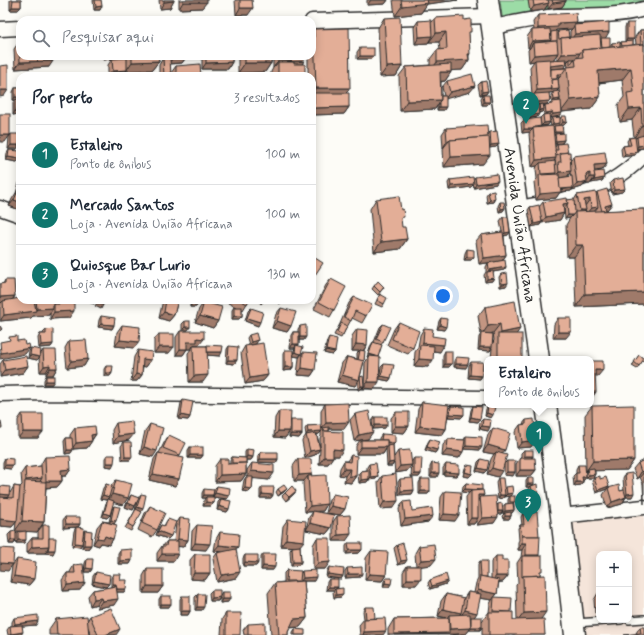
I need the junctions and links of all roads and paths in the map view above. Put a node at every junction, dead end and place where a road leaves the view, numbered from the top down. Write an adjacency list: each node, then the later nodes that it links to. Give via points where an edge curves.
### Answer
1 (644, 9): 2 (street, via 605,15)
2 (491, 14): 3 (street); 8 (main road, Avenida União Africana)
3 (316, 21)
4 (16, 28): 5 (street)
5 (0, 29)
6 (644, 155): 8 (street, via 619,177 598,188 571,198)
7 (0, 208): 9 (street)
8 (518, 208): 10 (main road, Avenida União Africana)
9 (16, 214)
10 (539, 356)
11 (0, 394): 12 (street)
12 (484, 398)
13 (546, 408): 15 (main road)
14 (644, 508): 15 (street)
15 (561, 516): 19 (main road)
16 (644, 619): 17 (lane)
17 (632, 620)
18 (605, 623): 19 (lane)
19 (574, 629)

